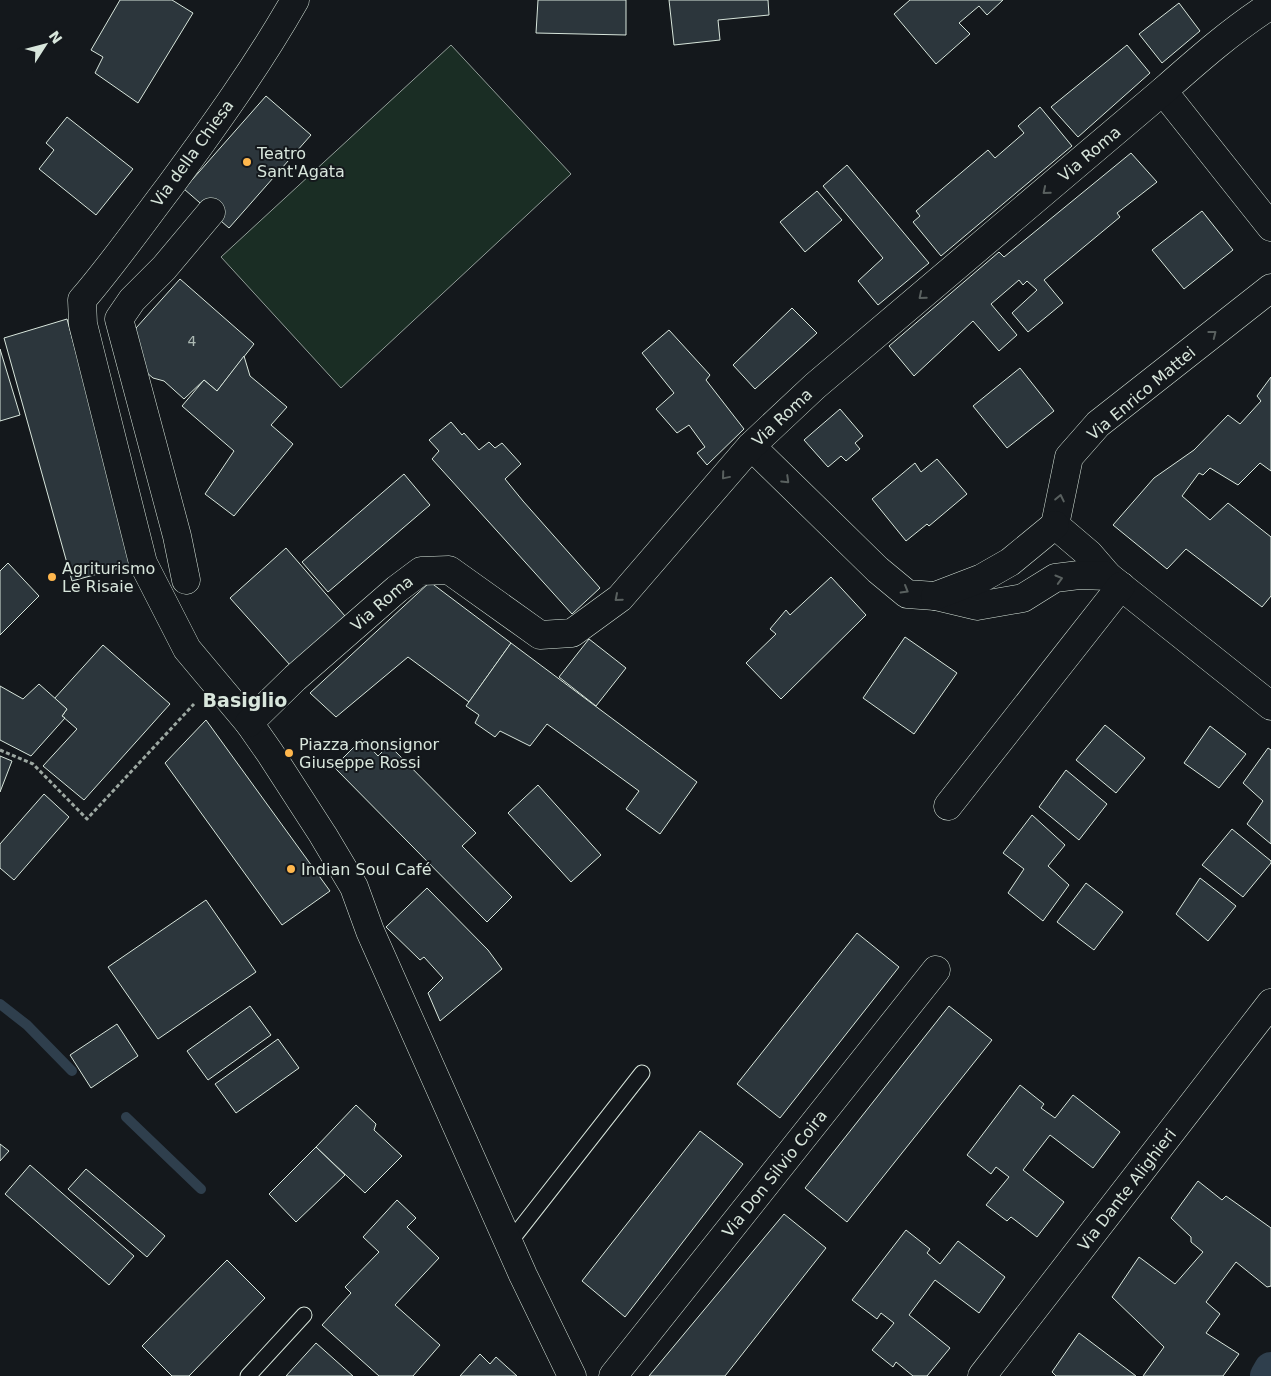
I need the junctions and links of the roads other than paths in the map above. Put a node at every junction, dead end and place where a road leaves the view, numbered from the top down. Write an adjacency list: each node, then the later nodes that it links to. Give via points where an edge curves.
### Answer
1 (295, 0): 7 (street, Via della Chiesa, via 206,137)
2 (1271, 5): 3 (street, Via Roma, via 1206,53)
3 (1164, 92): 5 (street); 9 (street, Via Roma, one-way to 9, via 815,386)
4 (211, 212): 8 (street)
5 (1271, 227)
6 (1271, 288): 10 (street, Via Enrico Mattei, one-way to 6, via 1069,457 1098,424)
7 (82, 300): 8 (street); 15 (street, via 83,324 143,563 181,640)
8 (132, 300): 11 (street, via 119,319)
9 (751, 446): 13 (street, one-way to 13, via 878,570 907,594); 15 (street, Via Roma, one-way to 15, via 620,598 572,633 540,635 449,570 421,571 295,678)
10 (1055, 525): 12 (street, via 1090,554); 13 (street, via 1010,562 982,578)
11 (186, 580)
12 (1114, 581): 13 (street, one-way to 12, via 977,606 1023,598 1055,578 1080,575); 14 (street); 16 (street)
13 (936, 596)
14 (1271, 706)
15 (249, 723): 20 (street, via 354,887 370,931)
16 (948, 806)
17 (936, 970): 24 (street, Via Don Silvio Coira)
18 (1271, 1002): 25 (street, Via Dante Alighieri)
19 (642, 1073): 20 (lane)
20 (509, 1243): 23 (street)
21 (304, 1315): 22 (lane)
22 (248, 1376)
23 (572, 1376)
24 (613, 1376)
25 (982, 1376)

